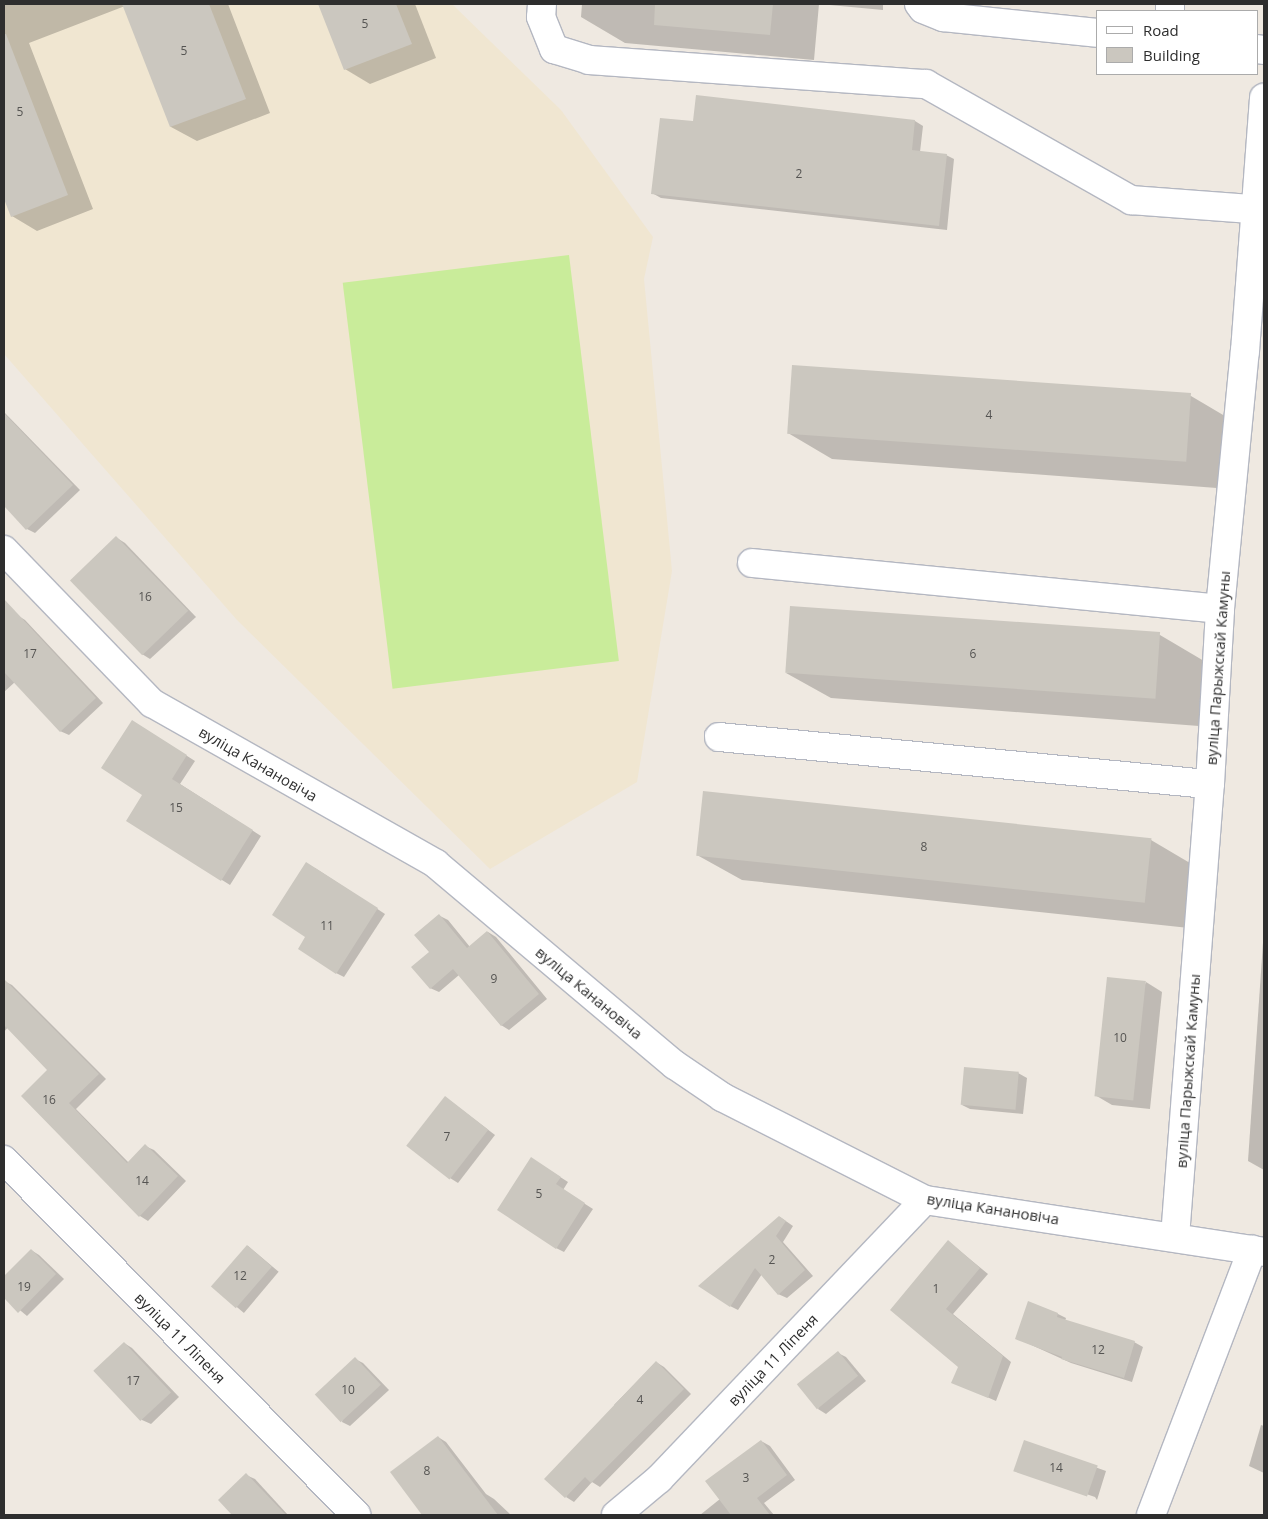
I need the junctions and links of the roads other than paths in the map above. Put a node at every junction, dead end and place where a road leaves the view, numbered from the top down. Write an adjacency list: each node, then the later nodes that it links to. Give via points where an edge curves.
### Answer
1 (542, 4): 5 (street, via 541,17 554,49 589,60 926,84 1130,200)
2 (919, 4): 3 (street, via 943,17)
3 (1096, 33)
4 (1264, 98): 5 (street, вуліца Парыжскай Камуны)
5 (1260, 210): 8 (street, вуліца Парыжскай Камуны)
6 (4, 550): 12 (street, вуліца Канановіча, via 152,703 436,864 675,1065 722,1097)
7 (752, 563): 8 (street)
8 (1220, 609): 10 (street, вуліца Парыжскай Камуны)
9 (719, 737): 10 (street)
10 (1210, 784): 13 (street, вуліца Парыжскай Камуны)
11 (4, 1160): 15 (street, вуліца 11 Ліпеня)
12 (925, 1200): 13 (street, вуліца Канановіча); 16 (street, вуліца 11 Ліпеня, via 659,1479)
13 (1175, 1237): 14 (street, вуліца Канановіча)
14 (1258, 1251): 17 (street)
15 (356, 1515)
16 (616, 1515)
17 (1151, 1515)

